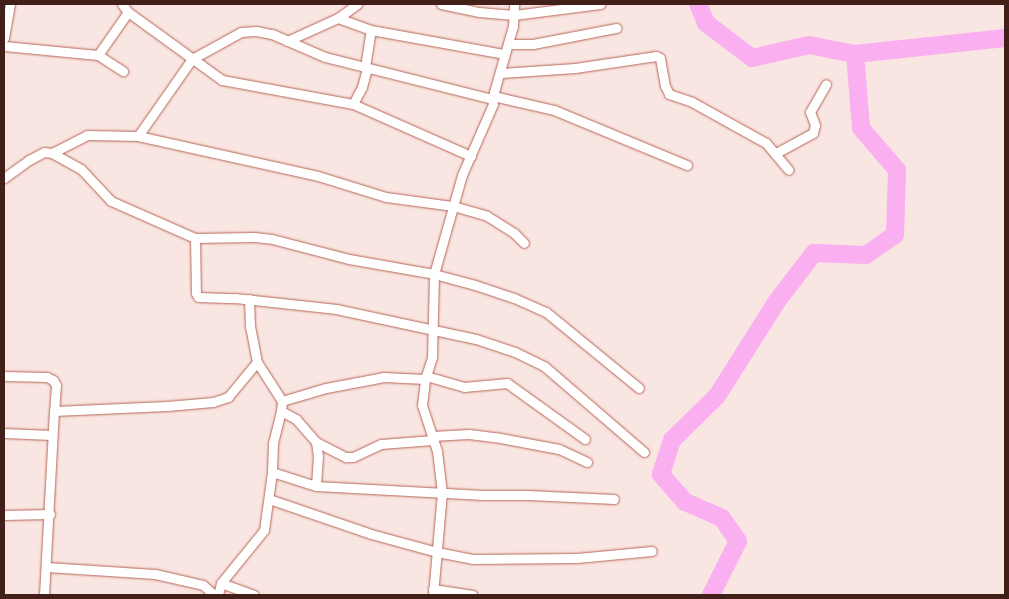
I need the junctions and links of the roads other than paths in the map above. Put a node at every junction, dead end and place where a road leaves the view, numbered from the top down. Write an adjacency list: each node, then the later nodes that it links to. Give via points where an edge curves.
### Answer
1 (10, 4): 12 (street)
2 (122, 4): 7 (street)
3 (357, 4): 9 (street)
4 (441, 4): 8 (street)
5 (514, 4): 8 (street)
6 (600, 4): 8 (street)
7 (128, 12): 17 (street); 18 (street)
8 (514, 15): 14 (street)
9 (338, 18): 11 (street); 13 (street)
10 (616, 28): 14 (street, via 533,44)
11 (371, 30): 16 (street); 19 (street)
12 (4, 38)
13 (287, 41): 18 (street, via 272,34 241,32); 19 (street)
14 (508, 44): 16 (street)
15 (4, 46): 17 (street)
16 (504, 54): 21 (street)
17 (98, 55): 20 (street)
18 (192, 59): 24 (street, via 222,80); 25 (street)
19 (366, 67): 23 (street); 24 (street, via 362,87)
20 (123, 71)
21 (501, 73): 23 (street); 27 (street, via 558,70 656,56 660,58 669,94 692,102 741,128)
22 (826, 84): 27 (street, via 810,112 815,129)
23 (492, 98): 28 (street, via 493,104); 29 (street, via 554,110)
24 (353, 104): 28 (street)
25 (138, 136): 26 (street, via 87,135); 32 (street, via 318,176 386,196)
26 (52, 153): 31 (street, via 44,152); 33 (street, via 80,169 111,201)
27 (776, 153): 30 (street)
28 (471, 156): 32 (street)
29 (687, 166)
30 (789, 170)
31 (4, 178)
32 (453, 206): 34 (street, via 487,216); 35 (street)
33 (195, 238): 35 (street, via 272,239 349,259); 36 (street, via 198,297)
34 (524, 243)
35 (434, 274): 37 (street); 41 (street, via 514,298 546,312)
36 (249, 299): 37 (street, via 336,309); 38 (street, via 250,327)
37 (432, 331): 40 (street, via 432,356); 50 (street, via 476,339 544,366)
38 (257, 362): 42 (street); 43 (street, via 228,396 213,402)
39 (4, 376): 43 (street, via 47,377 53,380 56,385)
40 (426, 377): 42 (street, via 384,377 326,388); 47 (street, via 422,405); 48 (street, via 464,387 507,383)
41 (639, 388)
42 (282, 401): 44 (street)
43 (54, 411): 46 (street)
44 (281, 411): 49 (street, via 296,419); 52 (street)
45 (4, 433): 46 (street)
46 (51, 435): 57 (street)
47 (432, 438): 49 (street, via 381,444 353,457 346,457); 51 (street, via 469,434 495,437 559,450); 54 (street, via 437,451)
48 (585, 439)
49 (316, 442): 53 (street)
50 (644, 452)
51 (588, 462)
52 (272, 472): 53 (street); 55 (street)
53 (316, 486): 54 (street)
54 (442, 493): 56 (street); 60 (street)
55 (269, 499): 60 (street, via 371,534); 62 (street, via 264,530)
56 (614, 499)
57 (50, 514): 58 (street); 61 (street)
58 (4, 515)
59 (652, 551): 60 (street, via 577,558 473,559)
60 (437, 552): 63 (street)
61 (47, 567): 64 (street); 65 (street, via 155,574 203,585)
62 (221, 583): 66 (street); 67 (street)
63 (433, 592): 68 (street)
64 (44, 595)
65 (214, 595)
66 (218, 595)
67 (254, 595)
68 (473, 595)

